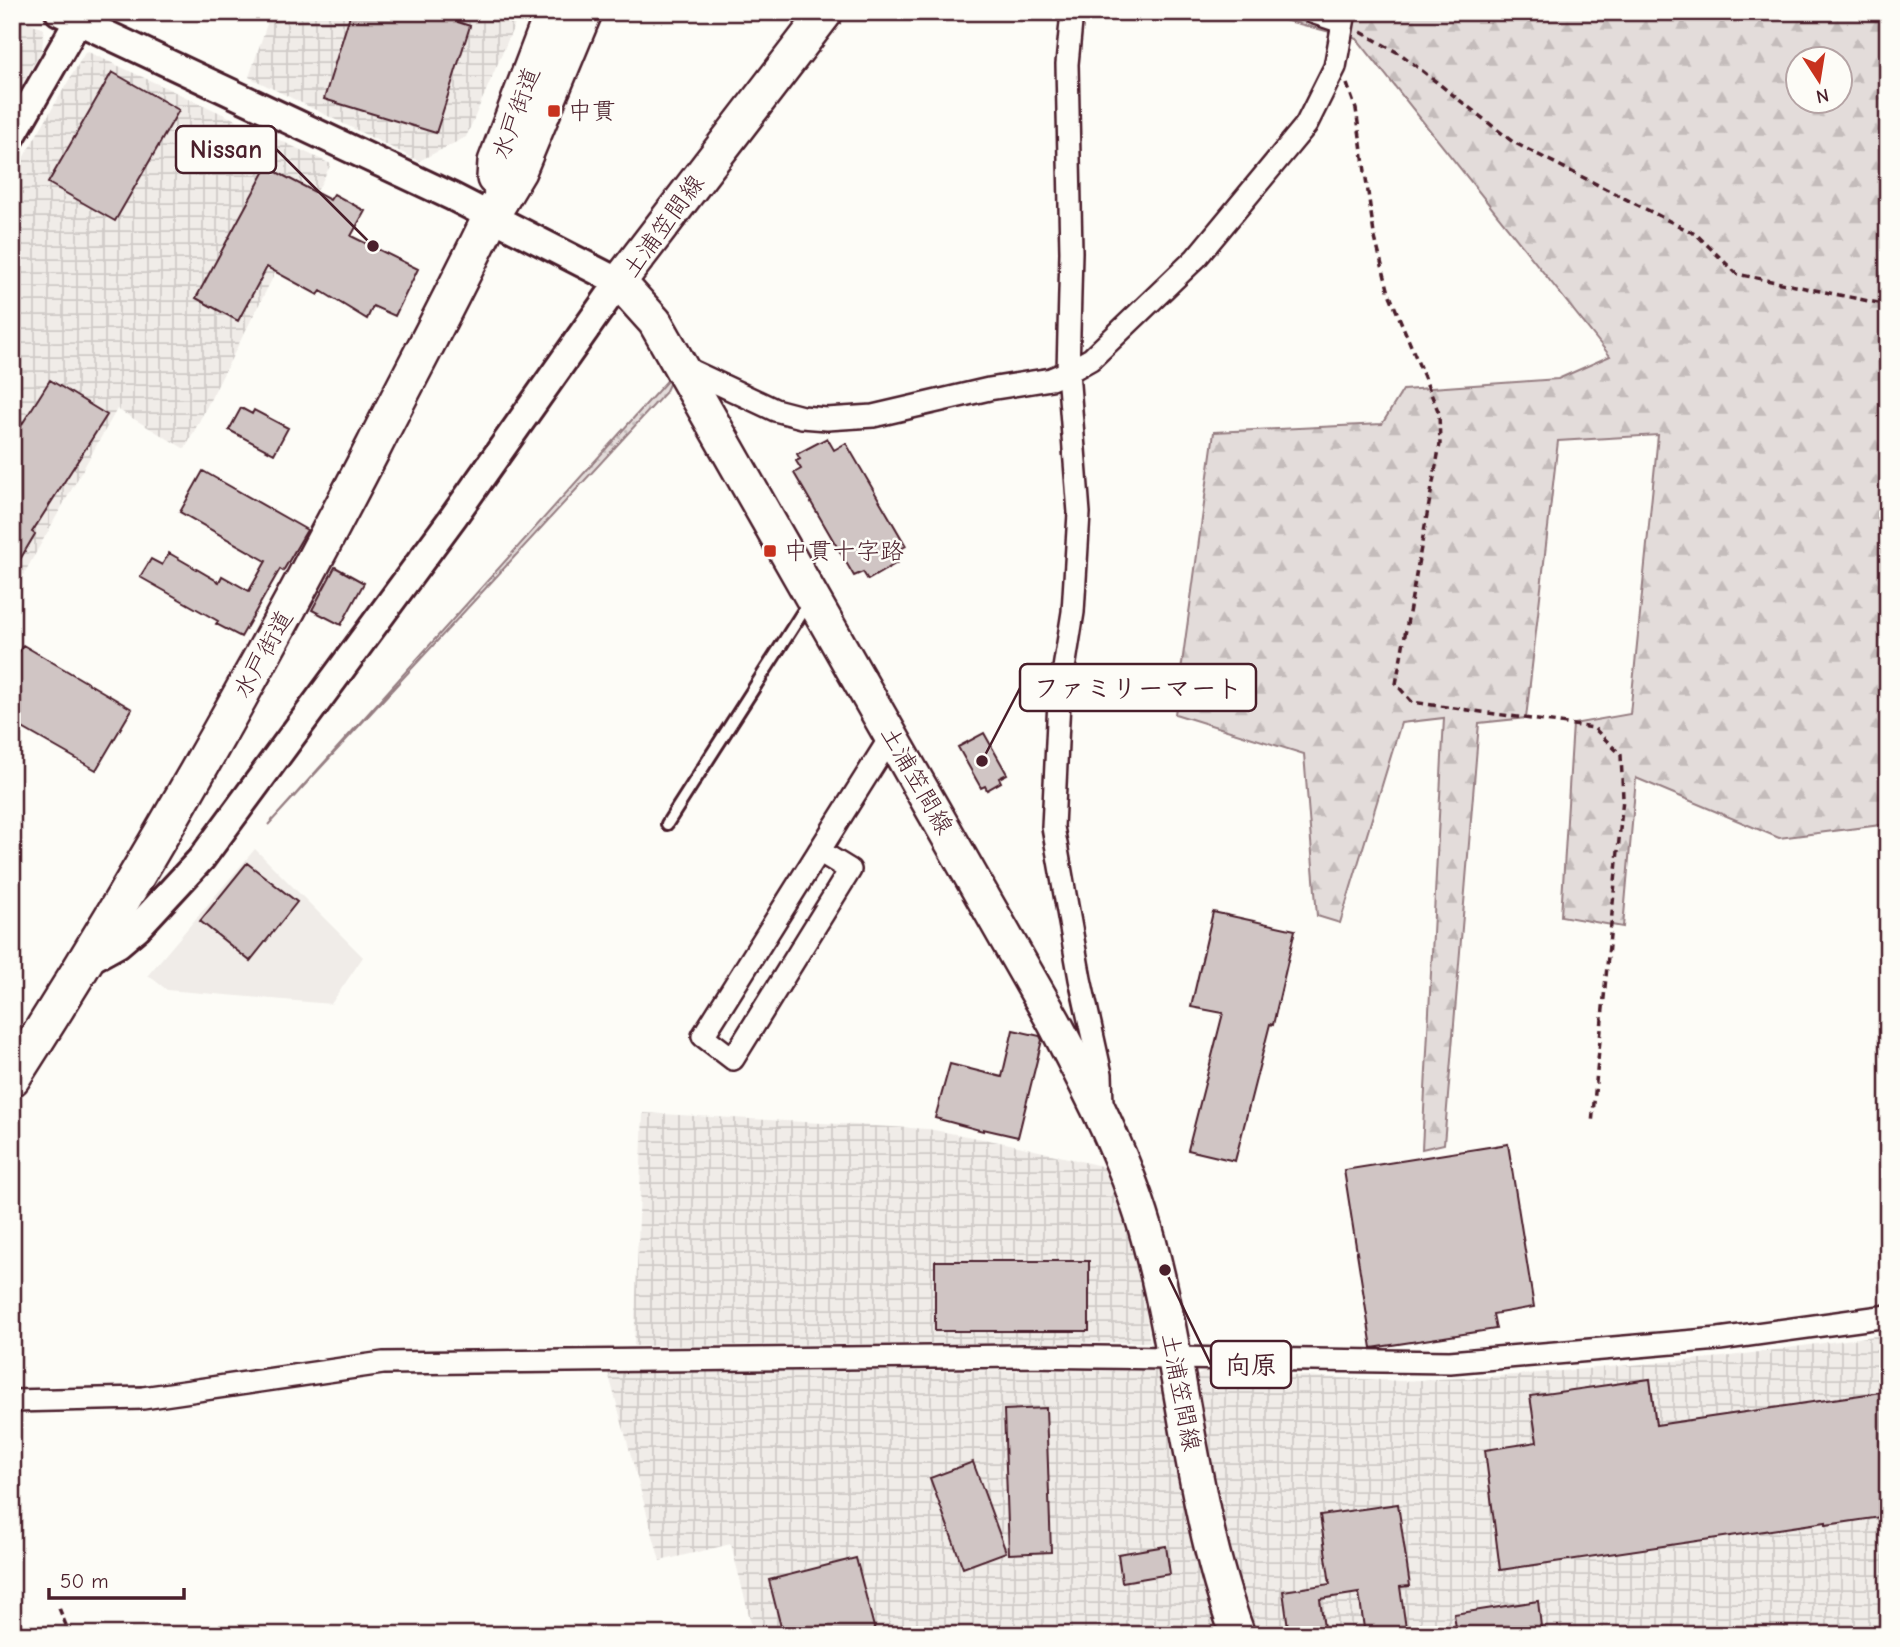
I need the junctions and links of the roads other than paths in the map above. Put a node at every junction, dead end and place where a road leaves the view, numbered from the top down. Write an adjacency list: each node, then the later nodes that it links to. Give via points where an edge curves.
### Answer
1 (553, 12): 9 (highway, 水戸街道, via 496,162)
2 (584, 12): 9 (highway, 水戸街道, via 518,171)
3 (826, 12): 10 (main road, 土浦笠間線)
4 (1072, 12): 12 (street, via 1067,64)
5 (1312, 12): 7 (street)
6 (69, 17): 8 (street); 9 (street)
7 (1344, 17): 12 (street, via 1335,67 1306,125 1196,258 1091,359)
8 (12, 136)
9 (491, 216): 10 (street); 17 (highway, 水戸街道, via 266,650)
10 (620, 282): 11 (main road, 土浦笠間線, via 655,322); 17 (street, via 202,858 138,927)
11 (681, 366): 12 (street, via 775,410 827,419 873,416); 13 (main road, 土浦笠間線)
12 (1068, 372): 19 (street, via 1078,540 1073,612 1059,700 1053,827 1101,1074)
13 (812, 597): 14 (main road, 土浦笠間線); 15 (lane)
14 (891, 735): 16 (street); 19 (main road, 土浦笠間線, via 1054,1022)
15 (667, 824)
16 (819, 850): 16 (street, via 703,1036 733,1059 850,870)
17 (87, 961): 18 (highway, 水戸街道)
18 (12, 1078)
19 (1102, 1116): 21 (main road, 土浦笠間線, via 1140,1210)
20 (1888, 1317): 21 (street, via 1719,1339 1450,1362)
21 (1175, 1358): 22 (street, via 383,1363 143,1398); 23 (main road, 土浦笠間線, via 1204,1515)
22 (12, 1401)
23 (1238, 1635)

